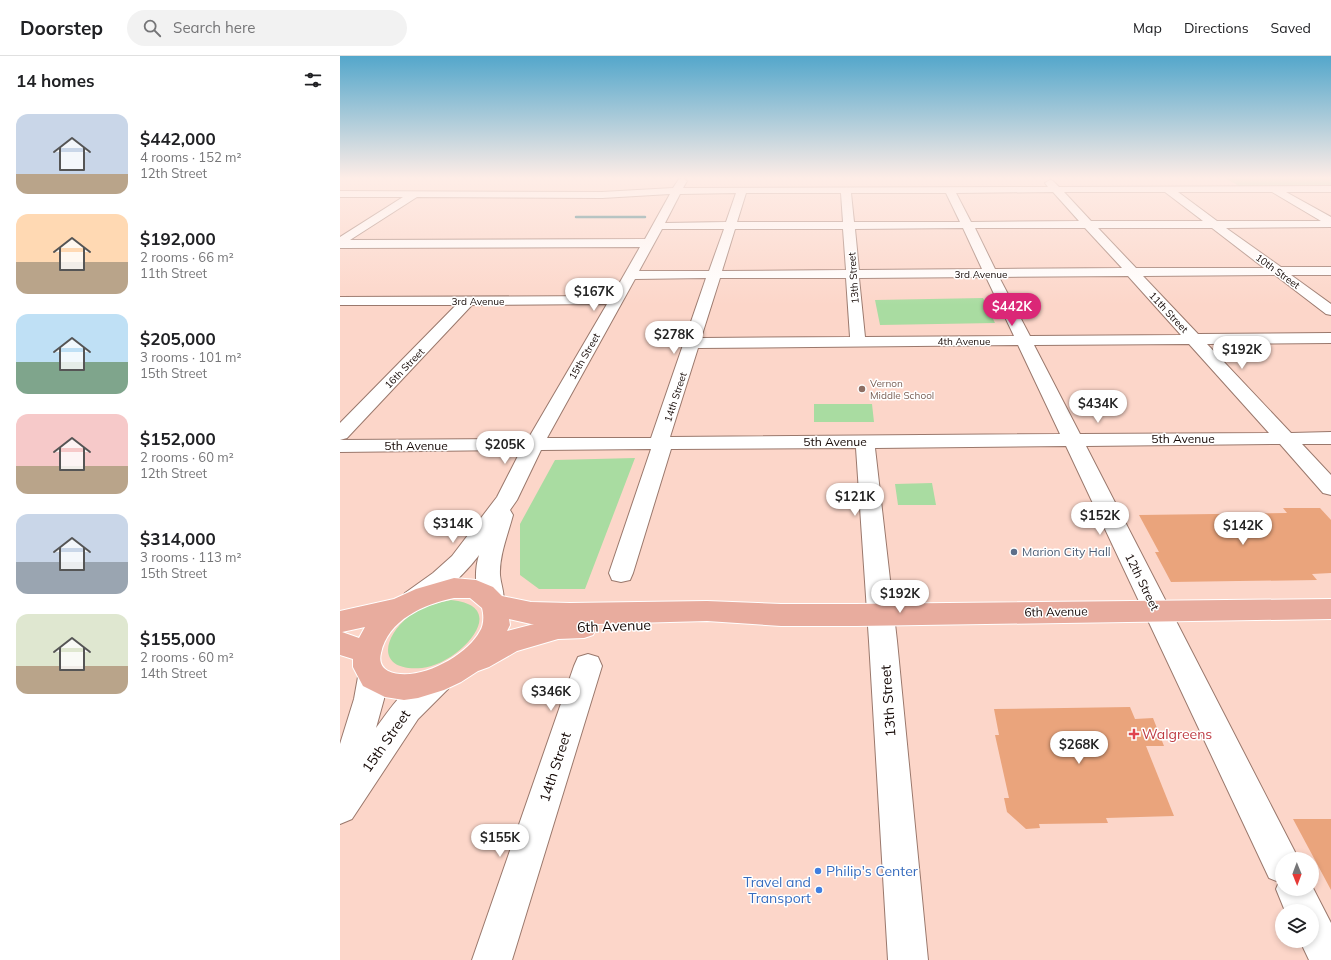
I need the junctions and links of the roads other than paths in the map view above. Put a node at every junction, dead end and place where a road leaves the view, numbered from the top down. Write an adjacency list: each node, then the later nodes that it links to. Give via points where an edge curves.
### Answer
1 (375, 220): 15 (street)
2 (661, 220): 12 (street, 15th Street)
3 (733, 220): 13 (street, 14th Street)
4 (849, 220): 14 (street, 13th Street)
5 (964, 220): 10 (street, 12th Street)
6 (1084, 220): 11 (street, 11th Street)
7 (1209, 220): 9 (street, 10th Street)
8 (1331, 223): 9 (street)
9 (1214, 224): 11 (street); 19 (street, 10th Street)
10 (966, 225): 11 (street); 14 (street); 21 (street, 12th Street)
11 (1088, 225): 18 (street, 11th Street)
12 (658, 226): 13 (street); 16 (street, 15th Street)
13 (731, 226): 14 (street); 23 (street, 14th Street)
14 (850, 226): 20 (street, 13th Street)
15 (340, 243): 16 (street)
16 (649, 243): 22 (street, 15th Street)
17 (1331, 271): 19 (street, 3rd Avenue)
18 (1132, 272): 19 (street, 3rd Avenue); 21 (street, 3rd Avenue); 29 (street, 11th Street)
19 (1278, 272): 27 (street, 10th Street)
20 (852, 274): 21 (street, 3rd Avenue); 23 (street, 3rd Avenue); 31 (street, 13th Street)
21 (991, 274): 30 (street, 12th Street)
22 (630, 275): 23 (street, 3rd Avenue); 24 (street, 15th Street)
23 (715, 275): 32 (street, 14th Street)
24 (616, 300): 25 (street, 3rd Avenue); 39 (street, 15th Street)
25 (468, 301): 26 (street, 3rd Avenue); 33 (street, 16th Street)
26 (340, 302)
27 (1331, 311)
28 (1331, 338): 29 (street, 4th Avenue)
29 (1194, 339): 30 (street, 4th Avenue); 34 (street, 11th Street)
30 (1024, 341): 31 (street, 4th Avenue); 36 (street, 12th Street)
31 (858, 342): 32 (street, 4th Avenue)
32 (693, 343): 38 (street, 14th Street)
33 (340, 434)
34 (1285, 438): 35 (street, 5th Avenue); 36 (street, 5th Avenue); 41 (street, 11th Street)
35 (1331, 438)
36 (1072, 439): 37 (street, 5th Avenue); 47 (street, 12th Street)
37 (865, 442): 38 (street, 5th Avenue); 48 (street, 13th Street)
38 (661, 444): 39 (street, 5th Avenue); 43 (street, 14th Street)
39 (534, 445): 40 (street, 5th Avenue); 42 (street, 15th Street)
40 (340, 446)
41 (1331, 488)
42 (506, 500): 44 (street, 15th Street, via 488,575); 45 (street, 15th Street, via 462,562 442,580)
43 (621, 573)
44 (494, 603): 45 (main road, via 486,595 472,589 454,588 434,592); 49 (main road, 6th Avenue, via 531,613 549,614 707,611); 54 (main road, via 498,614 491,638 469,662)
45 (407, 604): 50 (main road); 52 (main road, via 384,621 374,634)
46 (1331, 609): 47 (main road, 6th Avenue)
47 (1156, 611): 48 (main road, 6th Avenue); 57 (street, 12th Street)
48 (881, 614): 49 (main road, 6th Avenue); 60 (street, 13th Street)
49 (781, 615): 54 (main road, 6th Avenue, via 696,624 558,628 509,642)
50 (340, 622)
51 (340, 643): 52 (main road)
52 (369, 664): 54 (main road, via 381,683 400,687 422,685); 55 (street, 15th Street, via 369,699 356,744)
53 (588, 666): 59 (street, 14th Street)
54 (447, 675): 56 (street, 15th Street, via 408,709)
55 (340, 780)
56 (340, 807)
57 (1276, 852)
58 (1319, 939): 61 (street)
59 (492, 960)
60 (908, 960)
61 (1329, 960)

